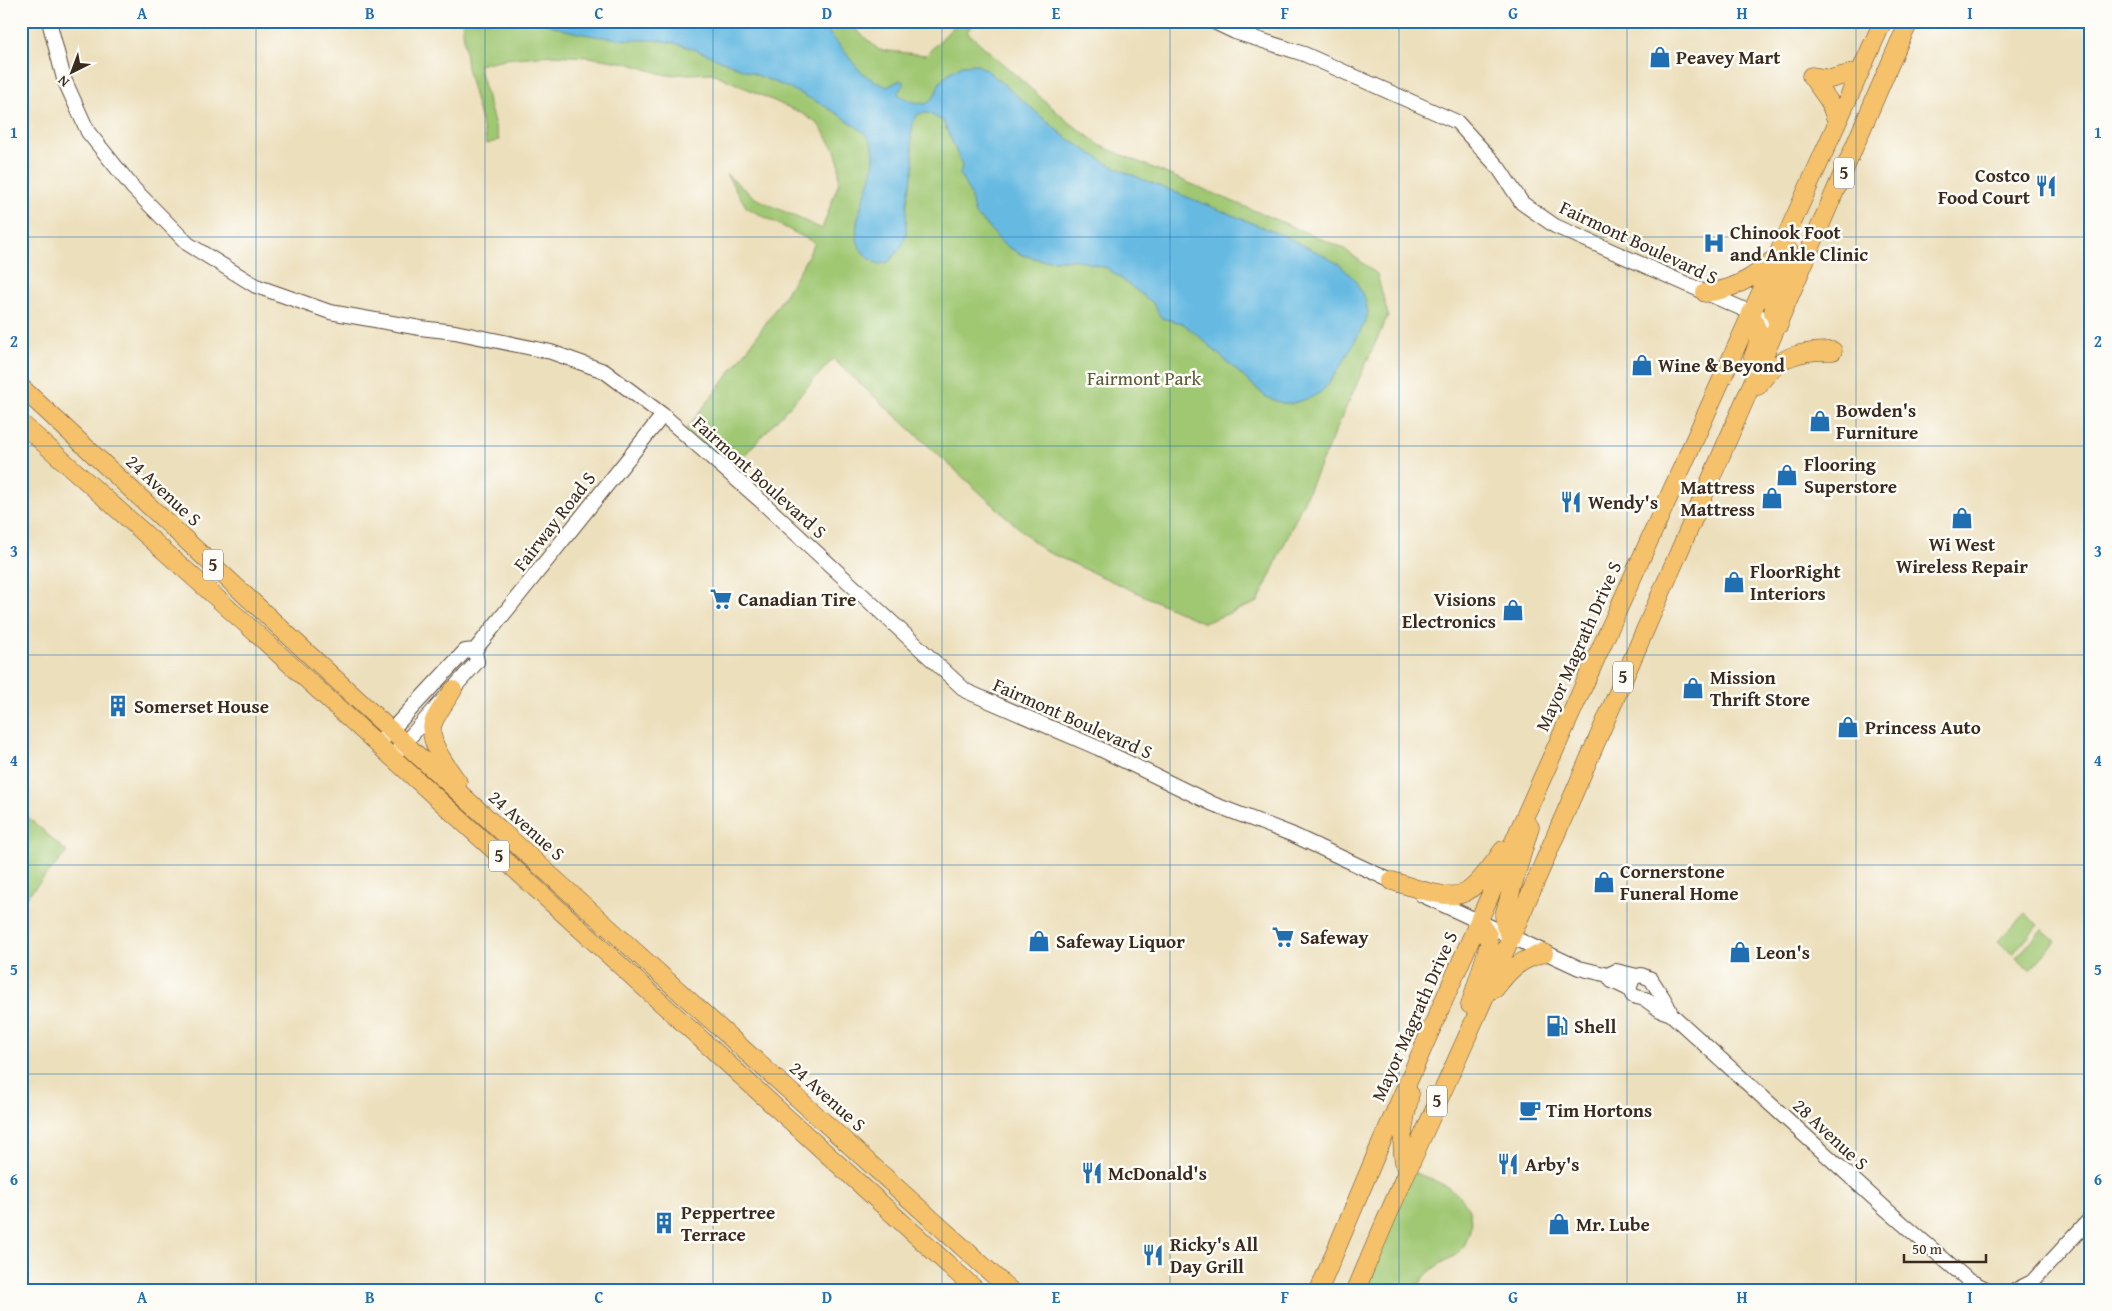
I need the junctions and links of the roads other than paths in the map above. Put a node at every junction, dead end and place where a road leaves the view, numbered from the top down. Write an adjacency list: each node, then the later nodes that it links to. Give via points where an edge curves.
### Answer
1 (49, 21): 14 (street, Fairmont Boulevard S, via 64,79 88,132 133,188 188,244 256,286 330,312 455,332 551,352 604,371)
2 (1212, 21): 9 (street, Fairmont Boulevard S, via 1235,32 1304,54 1457,122 1498,167 1522,203 1554,226)
3 (1882, 21): 5 (main road, Mayor Magrath Drive S / 5)
4 (1909, 21): 11 (main road, 5)
5 (1860, 71): 6 (main road, Mayor Magrath Drive S / 5); 6 (main road, via 1830,78 1811,76 1829,101)
6 (1837, 122): 7 (main road, Mayor Magrath Drive S / 5)
7 (1807, 188): 8 (main road, Mayor Magrath Drive S / 5); 11 (main road, via 1774,302 1773,313)
8 (1777, 256): 9 (main road, via 1759,273 1734,287); 10 (main road, Mayor Magrath Drive S / 5)
9 (1705, 293): 10 (street, Fairmont Boulevard S)
10 (1751, 313): 11 (street, Fairmont Boulevard S); 17 (main road, via 1760,337); 24 (main road, Mayor Magrath Drive S / 5)
11 (1778, 325): 15 (main road, 5)
12 (1833, 351): 15 (main road, via 1811,350 1795,353 1783,360 1760,383)
13 (21, 387): 20 (main road, 24 Avenue S / 5)
14 (663, 415): 18 (street, Fairway Road S); 27 (street, Fairmont Boulevard S, via 966,690 1098,748 1213,804 1291,834)
15 (1737, 418): 17 (main road, 5)
16 (21, 423): 22 (main road, 5)
17 (1704, 494): 29 (main road, 5)
18 (475, 650): 19 (street, Fairway Road S, via 477,662); 20 (street, Fairway Road S, via 465,651)
19 (453, 690): 21 (street, Fairway Road S); 25 (main road, via 433,723 432,735 439,754)
20 (391, 730): 21 (main road, 24 Avenue S / 5); 22 (street, Fairway Road S)
21 (405, 743): 23 (street, Fairway Road S); 25 (main road, 24 Avenue S / 5)
22 (377, 745): 23 (main road, 5)
23 (392, 758): 45 (main road, 5)
24 (1550, 761): 26 (main road, Mayor Magrath Drive S / 5); 29 (main road, via 1504,915)
25 (477, 809): 46 (main road, 24 Avenue S / 5)
26 (1521, 825): 27 (main road, via 1490,868 1464,893 1452,896); 28 (main road, Mayor Magrath Drive S / 5)
27 (1392, 881): 28 (street, Fairmont Boulevard S)
28 (1479, 922): 29 (street, Fairmont Boulevard S); 38 (main road, Mayor Magrath Drive S / 5); 39 (main road, via 1488,935 1489,944)
29 (1511, 937): 30 (street, 28 Avenue S); 37 (main road, 5)
30 (1544, 953): 31 (street, 28 Avenue S, via 1579,968); 37 (main road, via 1519,962 1507,972)
31 (1608, 975): 32 (street, 28 Avenue S, via 1616,971); 34 (street, 28 Avenue S, via 1612,981)
32 (1637, 976): 33 (street, 28 Avenue S, via 1648,976); 34 (street)
33 (1654, 987): 35 (street, via 1652,995); 36 (street, 28 Avenue S)
34 (1629, 989): 35 (street, 28 Avenue S, via 1633,996)
35 (1645, 999): 36 (street, 28 Avenue S)
36 (1671, 1014): 43 (street, 28 Avenue S)
37 (1468, 1032): 39 (main road, 5)
38 (1414, 1068): 40 (main road, via 1402,1141); 42 (main road, Mayor Magrath Drive S / 5)
39 (1446, 1082): 40 (main road, 5)
40 (1406, 1170): 49 (main road, 5)
41 (2091, 1218): 44 (street)
42 (1333, 1256): 47 (main road, Mayor Magrath Drive S / 5); 48 (main road)
43 (1971, 1285): 50 (street, 28 Avenue S)
44 (2030, 1286): 51 (street)
45 (976, 1290)
46 (1010, 1290)
47 (1319, 1290)
48 (1328, 1290)
49 (1356, 1290)
50 (1988, 1290)
51 (2016, 1290)

